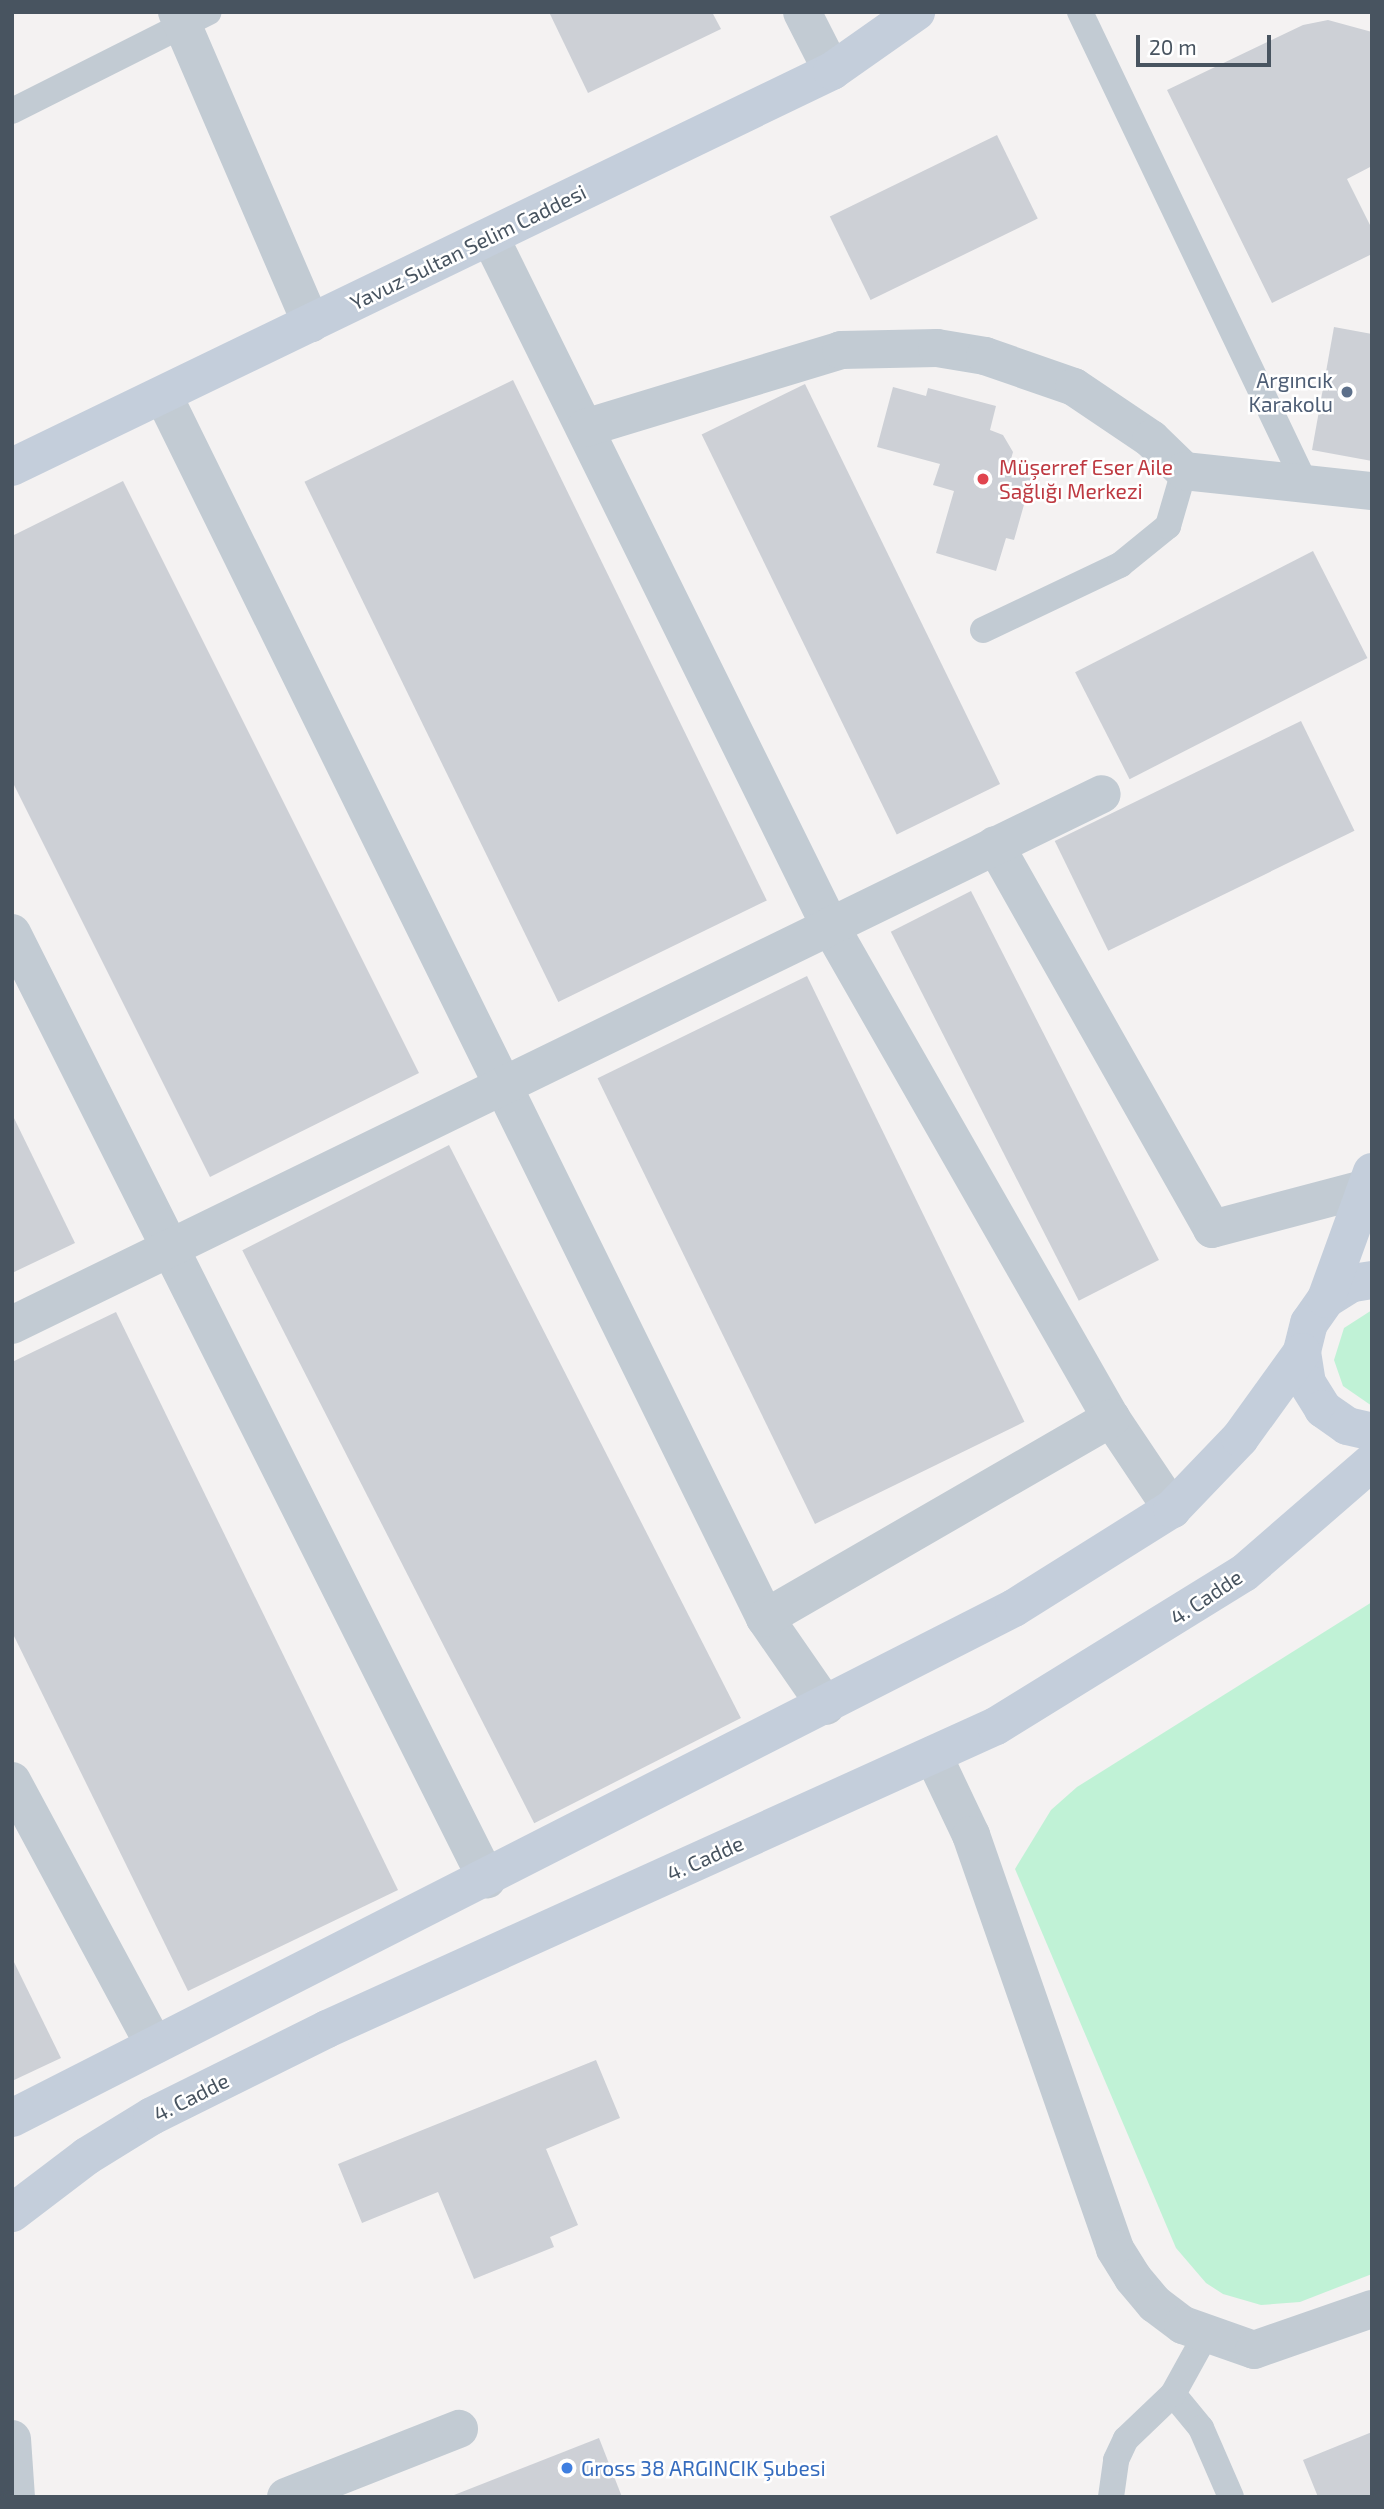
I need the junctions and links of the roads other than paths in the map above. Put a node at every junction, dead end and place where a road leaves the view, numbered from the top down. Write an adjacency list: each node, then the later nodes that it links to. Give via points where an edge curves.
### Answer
1 (802, 12): 5 (street)
2 (916, 12): 5 (main road, Yavuz Sultan Selim Caddesi)
3 (1080, 12): 13 (lane)
4 (190, 17): 6 (lane); 8 (street)
5 (832, 71): 7 (main road, Yavuz Sultan Selim Caddesi)
6 (12, 111)
7 (490, 237): 8 (main road, Yavuz Sultan Selim Caddesi); 10 (street)
8 (312, 323): 9 (main road, Yavuz Sultan Selim Caddesi)
9 (163, 394): 11 (main road, Yavuz Sultan Selim Caddesi); 20 (street)
10 (585, 428): 12 (street, via 841,350 937,348 985,356 1074,387 1151,439); 18 (street)
11 (12, 467)
12 (1184, 471): 13 (street); 15 (lane, via 1168,526 1120,565)
13 (1305, 484): 14 (street)
14 (1372, 491)
15 (983, 630)
16 (1101, 794): 17 (street)
17 (995, 845): 18 (street); 21 (street, via 1212,1229)
18 (830, 926): 20 (street); 27 (street)
19 (12, 933): 22 (street)
20 (503, 1086): 22 (street); 31 (street)
21 (1370, 1180): 24 (main road)
22 (168, 1250): 25 (street); 35 (street)
23 (1372, 1280): 24 (main road, via 1352,1283)
24 (1326, 1299): 26 (main road, via 1308,1323)
25 (12, 1325)
26 (1302, 1352): 28 (main road, via 1307,1383 1323,1409 1347,1426); 30 (main road, via 1240,1438)
27 (1111, 1419): 30 (street); 31 (street)
28 (1372, 1432)
29 (1372, 1462): 33 (main road, 4. Cadde, via 1244,1573 1067,1685)
30 (1172, 1509): 32 (main road, via 1014,1608)
31 (765, 1618): 32 (street)
32 (825, 1706): 35 (main road)
33 (933, 1755): 38 (main road, 4. Cadde, via 475,1959 165,2109 87,2156); 40 (street, via 971,1835 1115,2249 1155,2304)
34 (12, 1781): 36 (street)
35 (487, 1880): 36 (main road)
36 (154, 2045): 37 (main road)
37 (12, 2118)
38 (12, 2214)
39 (1372, 2309): 40 (street, via 1254,2350)
40 (1205, 2336): 41 (lane)
41 (1173, 2393): 46 (lane, via 1126,2439 1116,2460); 47 (lane, via 1201,2428)
42 (459, 2430): 45 (street)
43 (12, 2439): 44 (street)
44 (16, 2497)
45 (286, 2497)
46 (1111, 2497)
47 (1231, 2497)

